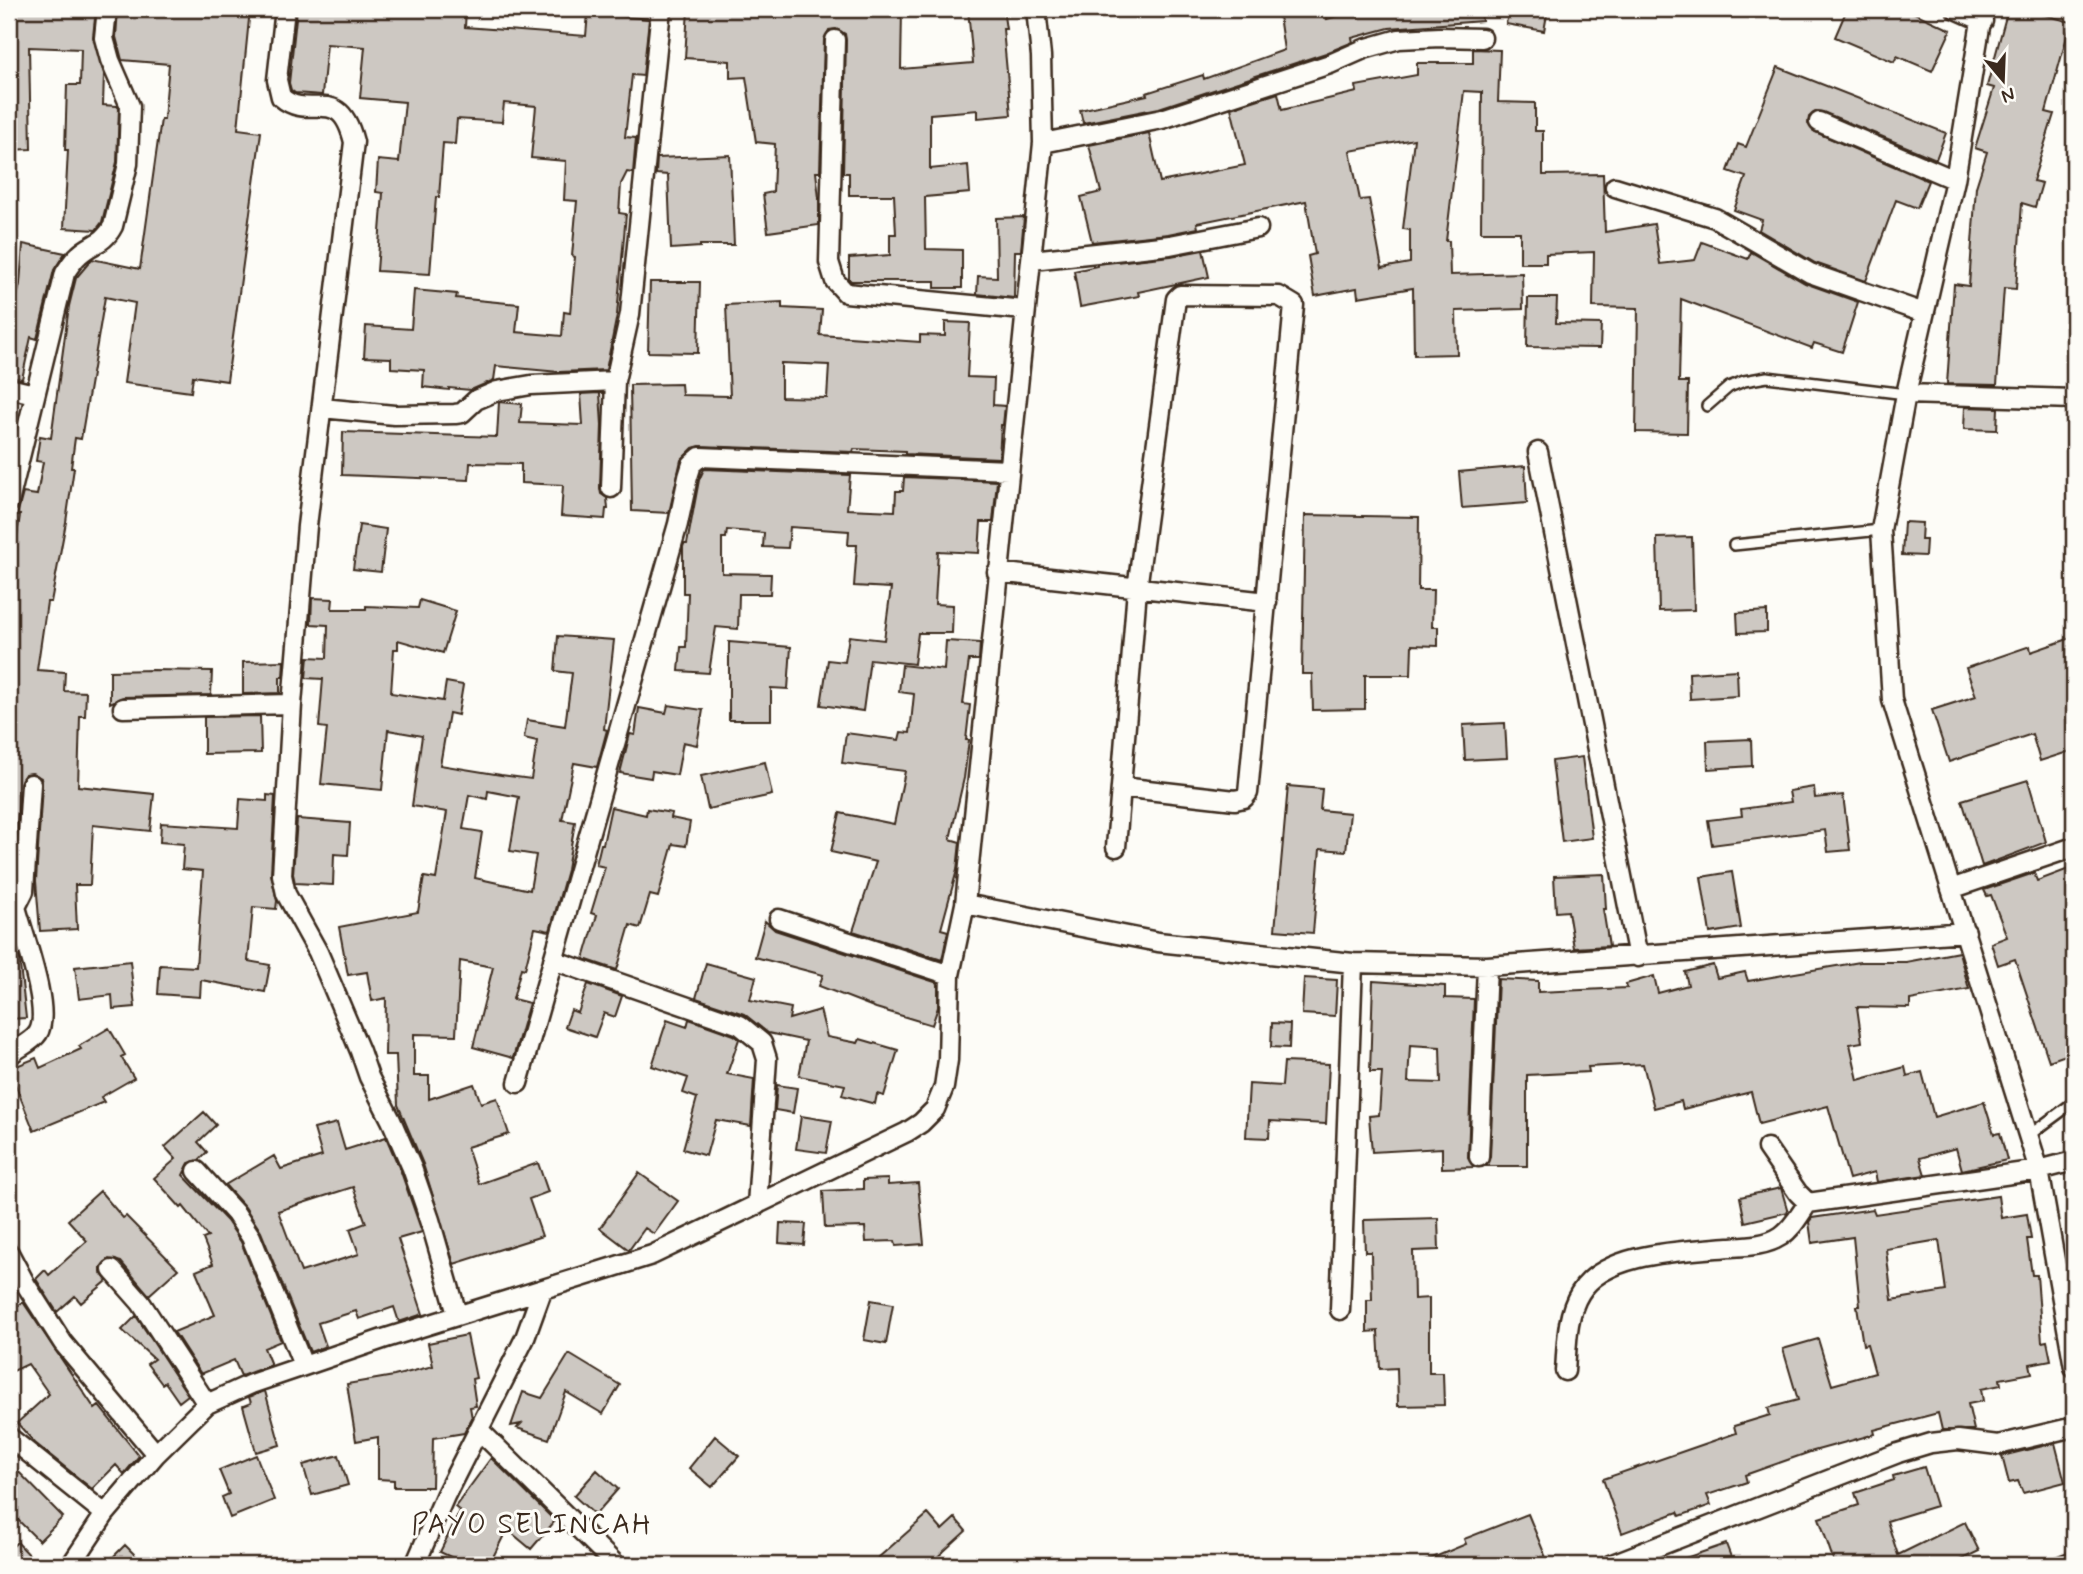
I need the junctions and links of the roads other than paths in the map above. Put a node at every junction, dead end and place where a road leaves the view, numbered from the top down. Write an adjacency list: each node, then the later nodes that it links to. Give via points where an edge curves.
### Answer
1 (107, 9): 19 (street, via 104,38 130,106 128,164 109,234 80,253 65,273)
2 (285, 9): 23 (street, via 277,80 281,97 294,104 332,107 344,114 354,142)
3 (661, 9): 17 (street, via 630,314)
4 (1036, 9): 10 (street)
5 (1956, 9): 6 (street)
6 (1983, 15): 11 (street)
7 (1482, 38): 10 (street, via 1399,39 1161,119)
8 (835, 40): 15 (street, via 829,262 835,281 846,293)
9 (1819, 122): 11 (street)
10 (1043, 143): 14 (street)
11 (1955, 180): 16 (street)
12 (1615, 187): 16 (street, via 1715,218 1810,273)
13 (1258, 228): 14 (street, via 1170,245)
14 (1032, 260): 15 (street)
15 (1024, 310): 25 (street)
16 (1924, 313): 20 (street)
17 (615, 381): 23 (street, via 497,391 455,414 394,415); 26 (street)
18 (9, 388): 19 (street)
19 (34, 394): 27 (street)
20 (1906, 394): 21 (street); 22 (lane, via 1767,377 1729,387); 28 (street)
21 (2074, 399)
22 (1707, 406)
23 (322, 408): 33 (street)
24 (1538, 452): 44 (street)
25 (1007, 470): 30 (street); 45 (street, via 700,457 692,464)
26 (611, 488)
27 (9, 502)
28 (1881, 530): 29 (lane); 39 (street, via 1892,700)
29 (1734, 545)
30 (997, 572): 31 (street); 40 (street)
31 (1137, 589): 32 (street); 32 (street, via 1176,299 1180,295 1279,296 1294,304); 36 (street)
32 (1267, 602): 36 (street, via 1248,793 1235,800)
33 (292, 704): 34 (street); 64 (street, via 282,876 286,894 318,952 411,1168)
34 (123, 708)
35 (31, 784): 41 (street, via 24,891)
36 (1121, 787): 38 (street)
37 (2074, 846): 39 (street)
38 (1116, 847)
39 (1951, 889): 43 (street)
40 (965, 904): 46 (street, via 1158,942); 48 (street)
41 (12, 907): 49 (street, via 35,972 43,1021 33,1040)
42 (779, 919): 48 (street)
43 (1966, 932): 44 (street); 52 (street)
44 (1638, 957): 47 (street)
45 (554, 960): 50 (street); 59 (street, via 740,1025 762,1043 767,1059)
46 (1353, 963): 47 (street); 63 (street)
47 (1488, 966): 54 (street)
48 (950, 975): 59 (street, via 948,1060 944,1087 934,1109 907,1132)
49 (9, 1056)
50 (518, 1083)
51 (2074, 1102): 52 (lane)
52 (2028, 1136): 56 (street)
53 (1767, 1148): 58 (street)
54 (1479, 1157)
55 (2074, 1161): 56 (street)
56 (2039, 1170): 58 (street); 66 (street)
57 (197, 1171): 65 (street, via 251,1237)
58 (1808, 1203): 67 (street, via 1780,1237 1761,1244 1664,1252 1596,1275 1580,1292 1570,1318)
59 (757, 1205): 62 (street, via 652,1255)
60 (9, 1253): 72 (street, via 63,1343)
61 (111, 1270): 68 (street, via 141,1303)
62 (542, 1291): 64 (street); 70 (street)
63 (1340, 1310)
64 (457, 1314): 65 (street)
65 (303, 1366): 68 (street)
66 (2074, 1367)
67 (1565, 1371)
68 (206, 1404): 72 (street)
69 (2074, 1427): 78 (street, via 1998,1446 1958,1440 1931,1443)
70 (480, 1431): 76 (street); 77 (street)
71 (9, 1437): 73 (street)
72 (156, 1454): 73 (street)
73 (105, 1514): 75 (street)
74 (2074, 1556): 79 (lane)
75 (71, 1565)
76 (415, 1565)
77 (616, 1565)
78 (1610, 1565)
79 (2050, 1565)

